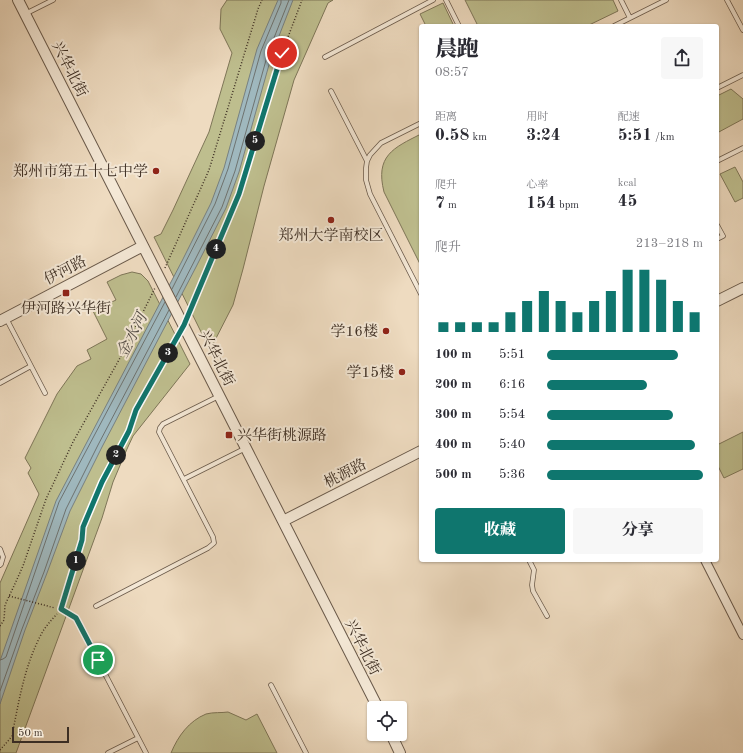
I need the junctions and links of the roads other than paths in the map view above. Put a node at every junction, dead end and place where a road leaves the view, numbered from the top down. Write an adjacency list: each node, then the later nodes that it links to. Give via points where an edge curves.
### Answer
1 (18, 0): 8 (street, 兴华北街)
2 (53, 0): 8 (lane)
3 (433, 0): 13 (lane)
4 (446, 0): 10 (lane)
5 (621, 0): 9 (lane)
6 (666, 0): 9 (lane)
7 (727, 0): 12 (lane)
8 (25, 14): 23 (street, 兴华北街)
9 (630, 18): 11 (lane)
10 (458, 24)
11 (618, 24)
12 (743, 30)
13 (325, 57)
14 (743, 75): 15 (lane)
15 (719, 87)
16 (331, 91): 20 (lane)
17 (419, 124): 20 (lane, via 381,143)
18 (743, 148): 19 (lane)
19 (719, 160)
20 (367, 161): 25 (lane, via 366,180 370,194)
21 (719, 229): 22 (lane, via 723,236)
22 (719, 238)
23 (143, 246): 27 (street, 伊河路); 31 (street, 兴华北街)
24 (743, 288): 26 (street)
25 (419, 290)
26 (719, 300)
27 (3, 319): 28 (lane)
28 (31, 366): 29 (lane); 30 (lane)
29 (0, 382)
30 (45, 393)
31 (219, 396): 32 (street, 兴华北街); 34 (lane, via 163,424 160,428)
32 (246, 448): 34 (lane); 35 (street, 兴华北街)
33 (419, 452): 35 (street, 桃源路)
34 (184, 479): 40 (lane, via 214,543)
35 (283, 521): 45 (street, 兴华北街)
36 (0, 549): 39 (lane, via 3,557)
37 (530, 562): 42 (lane, via 534,570 532,585)
38 (706, 562): 43 (street)
39 (0, 565)
40 (96, 606)
41 (61, 609): 46 (lane, via 76,618)
42 (547, 616)
43 (743, 634)
44 (271, 685): 50 (lane)
45 (374, 701)
46 (138, 738): 48 (lane); 49 (lane)
47 (394, 741): 51 (street)
48 (108, 753)
49 (146, 753)
50 (306, 753)
51 (400, 753)

